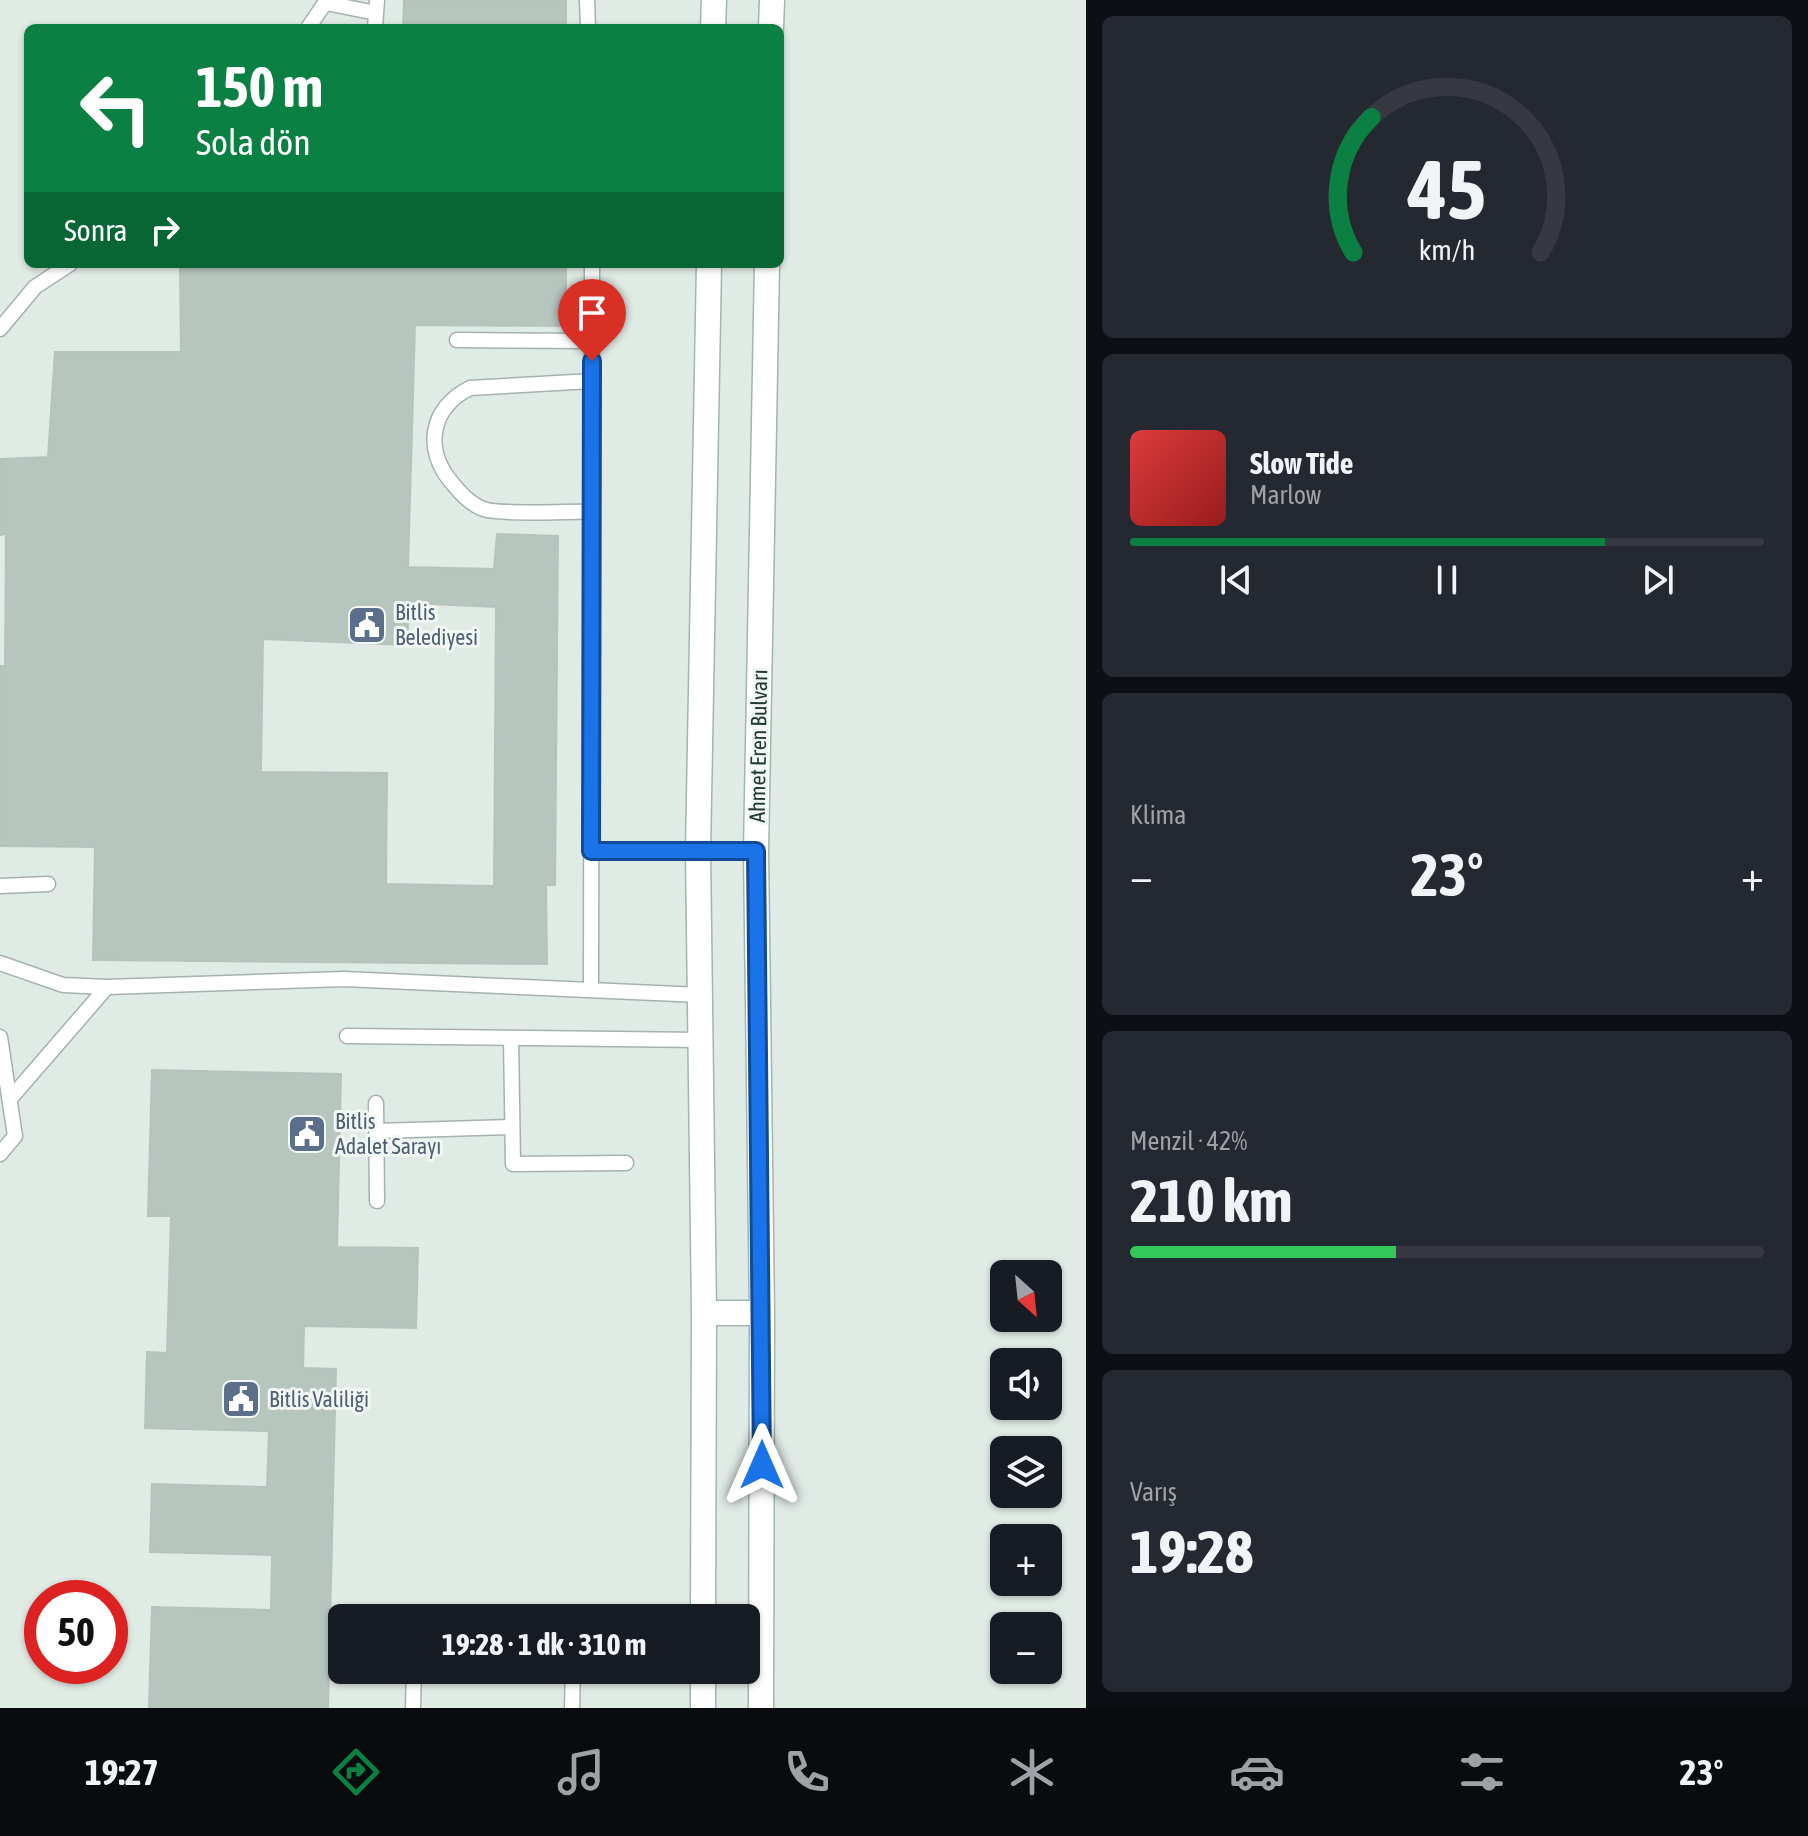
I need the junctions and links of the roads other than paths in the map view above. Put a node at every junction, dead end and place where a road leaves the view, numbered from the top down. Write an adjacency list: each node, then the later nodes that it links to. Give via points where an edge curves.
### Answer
1 (587, 0): 7 (lane)
2 (714, 0): 8 (main road)
3 (772, 0): 9 (main road)
4 (326, 2): 5 (lane); 6 (lane)
5 (376, 14)
6 (311, 24)
7 (588, 24)
8 (713, 24)
9 (771, 24)
10 (64, 268): 14 (lane, via 35,287)
11 (592, 268): 16 (lane)
12 (709, 268): 20 (main road)
13 (767, 268): 21 (main road, Ahmet Eren Bulvarı)
14 (0, 329)
15 (457, 340): 16 (lane)
16 (592, 341): 17 (lane)
17 (592, 381): 18 (lane); 18 (lane, via 470,388 439,414 433,440 448,480 485,510)
18 (592, 512): 19 (lane)
19 (591, 851): 20 (lane); 26 (lane)
20 (698, 851): 21 (lane); 27 (main road)
21 (756, 851): 40 (main road, Ahmet Eren Bulvarı)
22 (48, 884): 23 (lane)
23 (0, 886)
24 (0, 963): 25 (lane, via 63,985)
25 (107, 987): 26 (lane, via 344,979); 32 (lane)
26 (591, 990): 27 (lane)
27 (700, 995): 31 (main road)
28 (347, 1036): 30 (lane)
29 (0, 1037): 32 (lane)
30 (511, 1038): 31 (lane); 34 (lane)
31 (701, 1040): 39 (main road)
32 (10, 1099): 36 (lane, via 15,1136)
33 (376, 1103): 35 (lane)
34 (512, 1127): 35 (lane); 37 (lane, via 513,1164)
35 (377, 1131): 38 (lane)
36 (0, 1154)
37 (626, 1163)
38 (377, 1201)
39 (704, 1313): 40 (main road); 41 (main road)
40 (762, 1313): 48 (main road, Ahmet Eren Bulvarı)
41 (703, 1604)
42 (414, 1684): 45 (lane)
43 (573, 1684): 46 (lane)
44 (703, 1684): 47 (main road)
45 (413, 1708)
46 (572, 1708)
47 (703, 1708)
48 (761, 1708)

